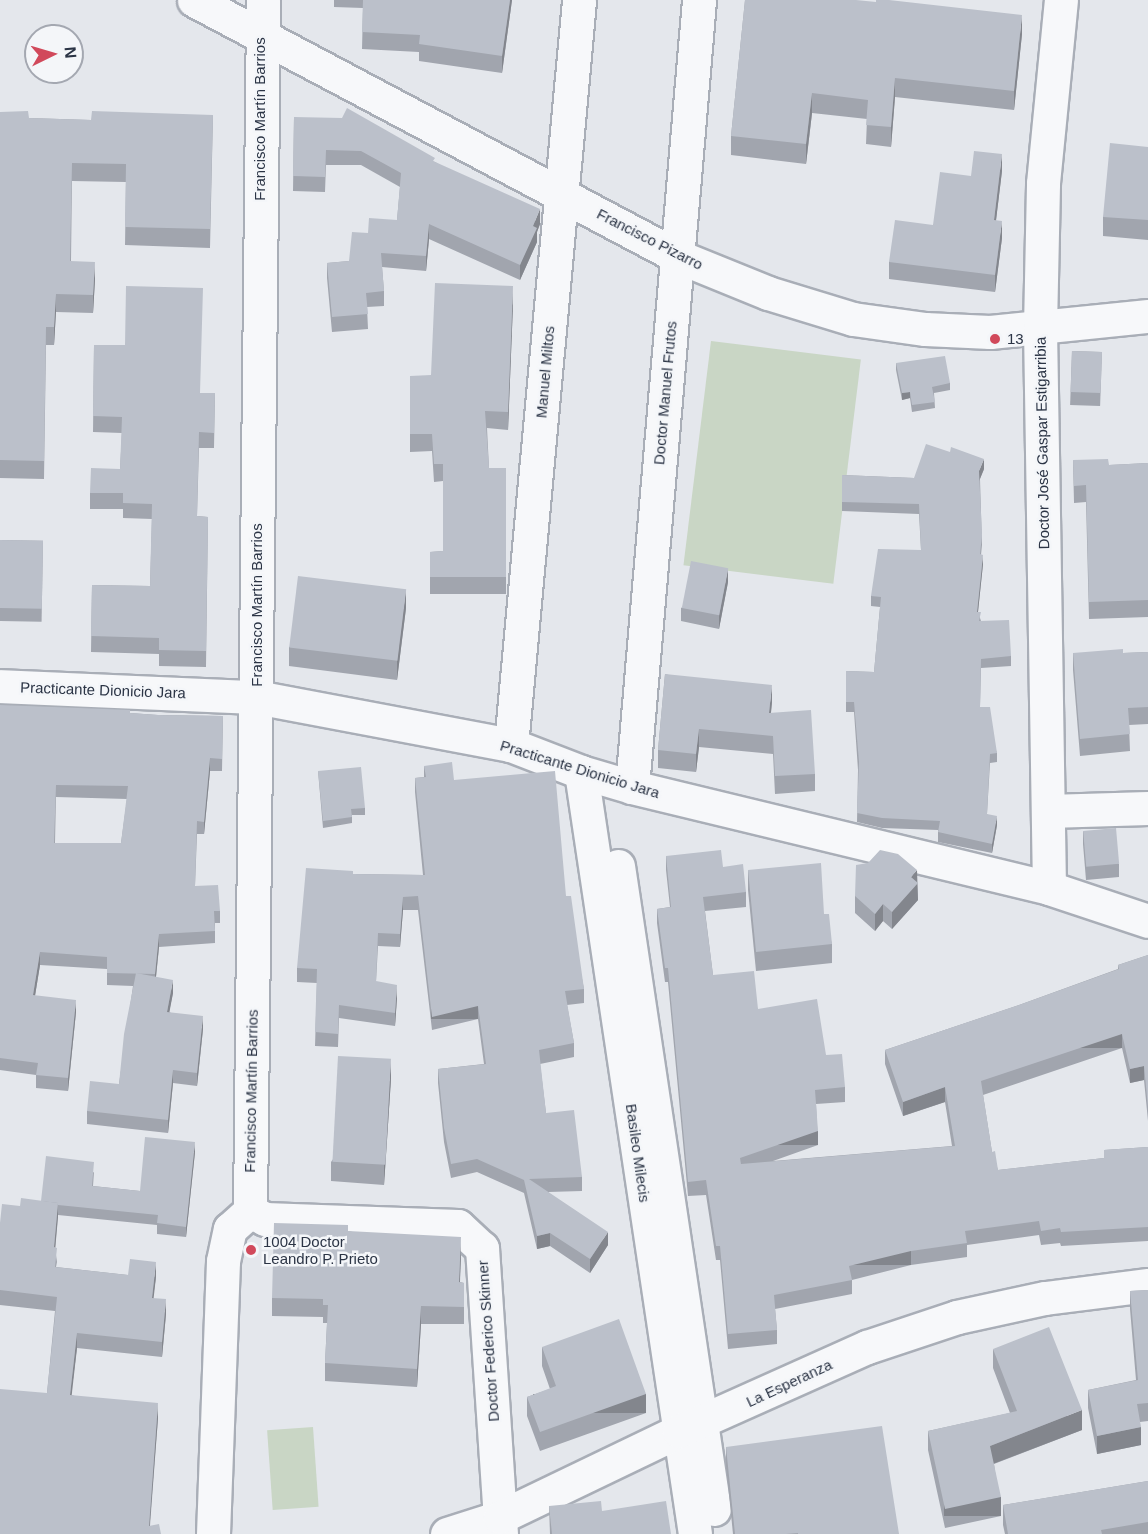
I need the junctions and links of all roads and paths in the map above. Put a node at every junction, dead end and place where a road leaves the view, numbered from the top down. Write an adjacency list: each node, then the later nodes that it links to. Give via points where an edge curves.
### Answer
1 (194, 0): 6 (street, Francisco Pizarro)
2 (262, 0): 6 (street, Francisco Martín Barrios)
3 (579, 0): 7 (street, Manuel Miltos)
4 (699, 0): 8 (street, Doctor Manuel Frutos)
5 (1061, 0): 10 (street, Doctor José Gaspar Estigarribia, via 1043,183)
6 (260, 34): 7 (street, Francisco Pizarro); 12 (street, Francisco Martín Barrios)
7 (561, 193): 8 (street, Francisco Pizarro); 13 (street, Manuel Miltos)
8 (677, 256): 10 (street, Francisco Pizarro, via 768,293 853,319 925,329 990,332); 14 (street, Doctor Manuel Frutos)
9 (1148, 316): 10 (street, Francisco Pizarro)
10 (1040, 328): 16 (street, Doctor José Gaspar Estigarribia)
11 (0, 686): 12 (street, Practicante Dionicio Jara)
12 (256, 697): 13 (street, Practicante Dionicio Jara); 19 (street, Francisco Martín Barrios)
13 (511, 745): 14 (street, Practicante Dionicio Jara)
14 (606, 779): 17 (street, Practicante Dionicio Jara); 21 (street, Basileo Milecis)
15 (1148, 808): 16 (street)
16 (1048, 811): 17 (street, Doctor José Gaspar Estigarribia)
17 (1049, 888): 18 (street, Practicante Dionicio Jara)
18 (1148, 921)
19 (250, 1211): 22 (street, Doctor Federico Skinner, via 265,1219 458,1226 482,1248); 23 (street, via 230,1230 223,1261)
20 (1148, 1285): 21 (street, La Esperanza, via 1045,1298 957,1317 867,1347)
21 (690, 1427): 22 (street, La Esperanza); 25 (street, Basileo Milecis); 26 (street)
22 (500, 1526): 24 (street, La Esperanza)
23 (213, 1534)
24 (447, 1534)
25 (695, 1534)
26 (717, 1534)

